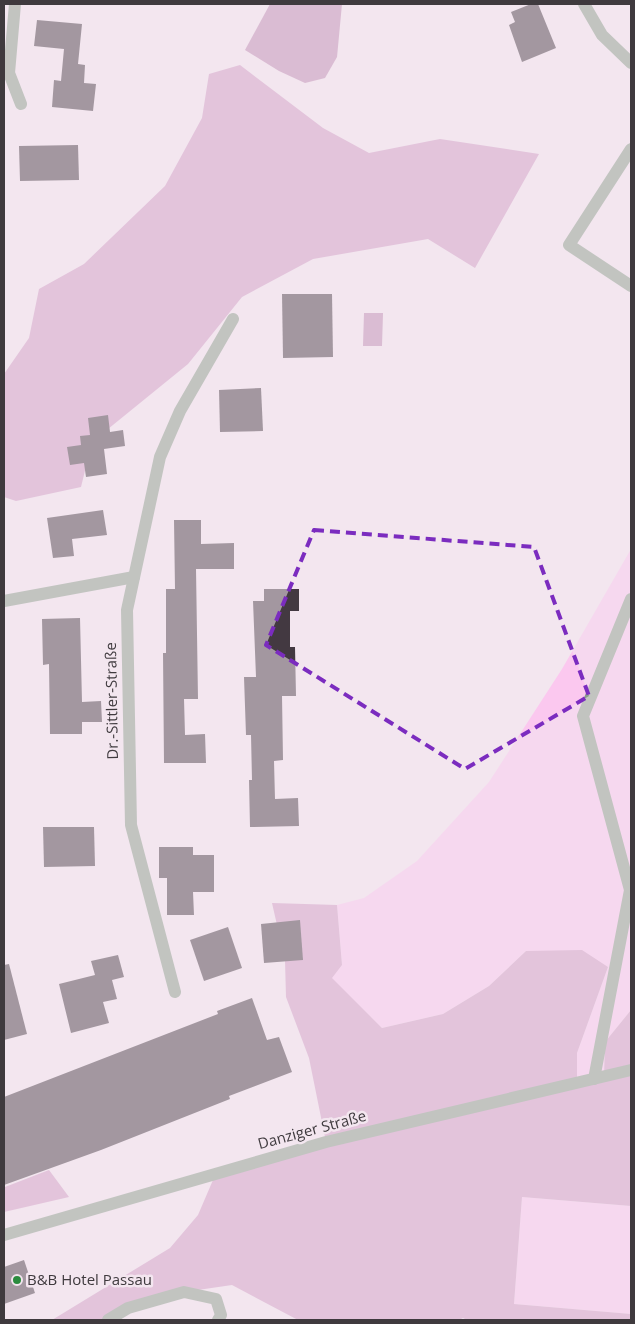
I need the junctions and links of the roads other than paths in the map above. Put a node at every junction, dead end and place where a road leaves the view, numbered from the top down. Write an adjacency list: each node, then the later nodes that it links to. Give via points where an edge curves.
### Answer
1 (14, 4): 4 (street, via 9,73)
2 (584, 4): 3 (street, via 602,35)
3 (631, 63)
4 (21, 104)
5 (631, 149): 6 (street, via 569,246)
6 (631, 286)
7 (234, 320): 8 (street, Dr.-Sittler-Straße, via 180,411 160,457)
8 (134, 577): 10 (street); 11 (street, Dr.-Sittler-Straße, via 127,610 131,825)
9 (631, 599): 13 (street, via 583,716 630,890)
10 (4, 601)
11 (175, 992)
12 (631, 1070): 13 (street, Danziger Straße)
13 (594, 1079): 14 (street, Danziger Straße, via 326,1142)
14 (4, 1235)
15 (108, 1320): 16 (street, via 128,1308 184,1292 216,1299 221,1315)
16 (218, 1320)

